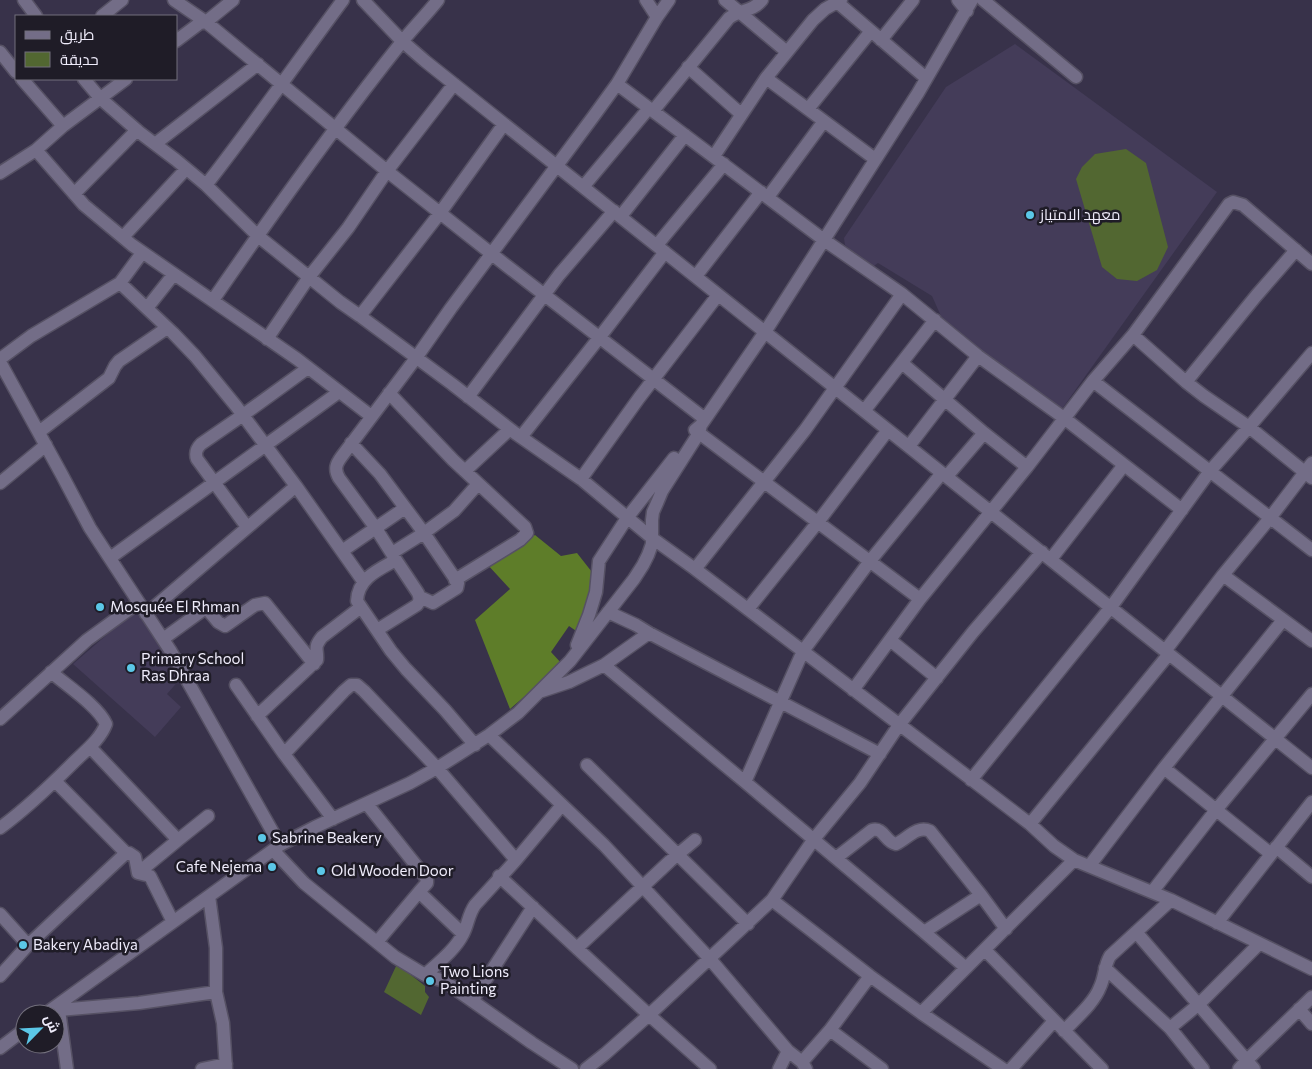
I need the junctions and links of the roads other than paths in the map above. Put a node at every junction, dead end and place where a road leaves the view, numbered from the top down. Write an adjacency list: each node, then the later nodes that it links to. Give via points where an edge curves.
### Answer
1 (24, 0): 18 (street)
2 (122, 0): 19 (street)
3 (174, 0): 21 (street)
4 (233, 0): 21 (street)
5 (343, 0): 37 (street)
6 (363, 0): 25 (street)
7 (438, 0): 25 (street)
8 (646, 0): 20 (street)
9 (669, 0): 20 (street)
10 (724, 0): 17 (street)
11 (762, 0): 17 (street, via 755,7)
12 (913, 0): 24 (street)
13 (958, 0): 16 (street)
14 (983, 0): 31 (street)
15 (839, 1): 22 (street); 27 (street, via 825,8)
16 (969, 5): 33 (street)
17 (739, 12): 27 (street); 29 (street, via 729,18)
18 (35, 15)
19 (103, 15)
20 (657, 17): 39 (street)
21 (206, 22): 23 (street, via 200,22); 28 (street)
22 (871, 32): 24 (street); 42 (street)
23 (178, 38)
24 (881, 40): 33 (street)
25 (402, 41): 38 (street); 47 (street)
26 (0, 52): 30 (street)
27 (787, 52): 32 (street)
28 (258, 64): 37 (street); 50 (street)
29 (688, 67): 41 (street); 43 (street)
30 (15, 71)
31 (1076, 77)
32 (766, 78): 42 (street); 43 (street)
33 (926, 78): 53 (street)
34 (23, 80): 46 (street)
35 (85, 80): 40 (street)
36 (125, 80): 40 (street)
37 (282, 84): 47 (street); 59 (street)
38 (454, 84): 45 (street); 57 (street)
39 (617, 84): 41 (street); 55 (street)
40 (100, 98): 46 (street); 48 (street)
41 (651, 109): 49 (street); 60 (street)
42 (808, 109): 44 (street)
43 (741, 114): 52 (street)
44 (824, 120): 53 (street); 62 (street)
45 (504, 124): 55 (street); 63 (street)
46 (63, 126): 51 (street)
47 (335, 128): 57 (street); 65 (street)
48 (137, 130): 50 (street); 61 (street)
49 (685, 135): 52 (street); 64 (street)
50 (155, 144): 56 (street)
51 (36, 150): 58 (street); 61 (street)
52 (714, 156): 54 (street)
53 (875, 158): 67 (street)
54 (724, 164): 62 (street); 68 (street)
55 (557, 166): 60 (street); 71 (street)
56 (186, 169): 59 (street); 66 (street)
57 (387, 171): 63 (street); 75 (street)
58 (0, 173)
59 (206, 185): 65 (street)
60 (583, 187): 64 (street)
61 (74, 194): 66 (street)
62 (765, 195): 67 (street); 74 (street)
63 (440, 213): 71 (street); 82 (street)
64 (617, 214): 68 (street); 78 (street)
65 (258, 236): 75 (street); 80 (street)
66 (123, 237): 70 (street)
67 (824, 240): 77 (street); 85 (street)
68 (661, 249): 74 (street); 87 (street)
69 (1296, 250): 72 (street); 86 (street, via 1243,205 1229,204); 97 (street)
70 (142, 253): 73 (street); 76 (street)
71 (492, 253): 78 (street); 91 (street)
72 (1312, 264)
73 (174, 274): 80 (street); 81 (street)
74 (696, 276): 79 (street)
75 (309, 277): 82 (street); 88 (street)
76 (120, 282): 81 (street); 92 (street, via 31,336)
77 (902, 294): 83 (street); 98 (street)
78 (544, 295): 87 (street); 101 (street)
79 (718, 295): 85 (street); 95 (street)
80 (213, 300): 88 (street)
81 (147, 308): 84 (street)
82 (360, 316): 91 (street)
83 (935, 320): 90 (street); 93 (street)
84 (168, 328): 104 (street); 111 (street, via 119,361 108,378)
85 (766, 332): 98 (street); 107 (street)
86 (1133, 335): 96 (street); 97 (street)
87 (600, 338): 95 (street); 113 (street)
88 (267, 339): 94 (street)
89 (1312, 353): 108 (street)
90 (978, 356): 102 (street); 106 (street)
91 (416, 358): 100 (street); 101 (street)
92 (0, 361): 111 (street)
93 (902, 362): 102 (street); 103 (street)
94 (308, 368): 99 (street); 104 (street)
95 (653, 379): 107 (street); 124 (street)
96 (1093, 381): 106 (street); 122 (street)
97 (1186, 382): 108 (street)
98 (834, 387): 103 (street); 125 (street)
99 (340, 392): 105 (street); 116 (street)
100 (389, 393): 105 (street); 120 (street)
101 (468, 397): 109 (street)
102 (945, 400): 112 (street); 117 (street)
103 (864, 411): 110 (street)
104 (243, 416): 116 (street); 127 (street, via 197,448 197,459)
105 (371, 416): 114 (street)
106 (1064, 418): 118 (street); 119 (street)
107 (700, 427): 125 (street); 133 (street); 139 (street, via 662,491 653,512)
108 (1249, 427): 121 (street); 122 (street)
109 (510, 429): 113 (street); 120 (street)
110 (888, 430): 117 (street); 135 (street)
111 (39, 432): 115 (street)
112 (984, 433): 119 (street); 123 (street)
113 (521, 437): 124 (street)
114 (351, 443): 130 (street); 137 (street, via 337,462 336,473)
115 (46, 445): 126 (street); 144 (street, via 90,528)
116 (265, 445): 127 (street); 129 (street)
117 (909, 446): 123 (street)
118 (1124, 465): 131 (street); 142 (street)
119 (1027, 467): 132 (street)
120 (465, 471): 128 (street)
121 (1310, 471): 134 (street)
122 (1210, 472): 131 (street); 134 (street)
123 (944, 475): 132 (street); 145 (street)
124 (581, 479): 133 (street)
125 (764, 482): 135 (street); 146 (street)
126 (0, 483)
127 (215, 483): 136 (street); 144 (street)
128 (478, 484): 138 (street, via 454,511); 148 (street, via 525,527 527,533)
129 (296, 486): 136 (street); 141 (street)
130 (405, 508): 137 (street); 138 (street)
131 (1182, 510): 154 (street)
132 (991, 512): 142 (street); 152 (street)
133 (627, 518): 139 (street); 150 (street, via 599,561)
134 (1270, 518): 140 (street); 147 (street)
135 (818, 522): 145 (street); 157 (street)
136 (247, 527): 158 (street)
137 (375, 527): 141 (street); 143 (street)
138 (424, 533): 143 (street); 148 (street)
139 (652, 538): 146 (street); 156 (street, via 644,564)
140 (1312, 550)
141 (342, 551): 149 (street)
142 (1046, 556): 154 (street); 171 (street, via 973,632)
143 (394, 557): 149 (street); 151 (street)
144 (110, 558): 153 (street)
145 (870, 562): 152 (street); 165 (street)
146 (695, 569): 157 (street)
147 (1223, 575): 159 (street); 166 (street)
148 (455, 580): 151 (street, via 457,588 433,603)
149 (363, 582): 155 (street, via 357,600)
150 (596, 592): 156 (street); 167 (street)
151 (420, 597): 160 (street, via 417,606)
152 (920, 599): 163 (street)
153 (138, 603): 158 (street); 170 (street, via 87,640)
154 (1111, 607): 166 (street); 191 (street)
155 (361, 608): 160 (street); 168 (street, via 322,637 315,648 317,660)
156 (611, 608): 161 (street); 167 (street)
157 (748, 609): 165 (street)
158 (146, 614): 162 (street)
159 (1283, 620): 164 (street); 176 (street)
160 (377, 630): 183 (street, via 406,669)
161 (649, 633): 169 (street); 177 (street)
162 (163, 639): 168 (street, via 203,610 208,610 224,626 255,605 265,603); 205 (street)
163 (890, 640): 171 (street); 173 (street)
164 (1312, 641)
165 (803, 652): 173 (street); 177 (street)
166 (1167, 652): 176 (street); 200 (street)
167 (570, 661): 174 (street)
168 (314, 664): 178 (street)
169 (604, 665): 174 (street); 193 (street)
170 (51, 672): 179 (street); 184 (street, via 96,709 104,720 103,731)
171 (937, 678): 180 (street)
172 (236, 685): 178 (street)
173 (853, 690): 180 (street)
174 (539, 692): 181 (street)
175 (1312, 694): 182 (street)
176 (1222, 696): 182 (street); 189 (street)
177 (781, 703): 186 (street); 193 (street)
178 (257, 716): 185 (street)
179 (0, 719)
180 (899, 725): 186 (street); 191 (street)
181 (489, 735): 183 (street); 196 (street)
182 (1275, 738): 190 (street); 197 (street)
183 (475, 745): 188 (street)
184 (90, 747): 192 (street); 203 (street)
185 (284, 754): 188 (street, via 344,691 351,685 357,685); 199 (street)
186 (880, 754): 202 (street)
187 (587, 765): 208 (street)
188 (437, 768): 195 (street); 210 (street)
189 (1164, 768): 197 (street); 212 (street)
190 (1312, 768)
191 (971, 780): 200 (street)
192 (55, 781): 201 (street); 207 (street)
193 (745, 782): 202 (street)
194 (1312, 802): 206 (street)
195 (367, 804): 199 (street); 217 (street, via 426,876)
196 (562, 805): 210 (street); 216 (street)
197 (1216, 810): 206 (street); 218 (street)
198 (208, 816): 203 (street)
199 (333, 819): 205 (street)
200 (1030, 824): 211 (street)
201 (0, 828)
202 (814, 839): 209 (street); 221 (street)
203 (178, 840): 213 (street)
204 (695, 840): 208 (street)
205 (277, 848): 220 (street); 232 (street, via 304,883)
206 (1274, 850): 215 (street); 226 (street)
207 (126, 853): 213 (street, via 135,857); 234 (street)
208 (678, 855): 216 (street); 227 (street)
209 (836, 858): 219 (street, via 872,830 878,829 896,844 926,829); 229 (street)
210 (516, 860): 214 (street)
211 (1074, 860): 212 (street); 228 (street)
212 (1090, 865): 218 (street)
213 (138, 874): 225 (street, via 150,876)
214 (499, 876): 223 (street); 231 (street, via 470,913)
215 (1312, 877)
216 (643, 887): 235 (street); 237 (street)
217 (420, 892): 231 (street); 232 (street)
218 (1152, 892): 222 (street)
219 (981, 895): 228 (street); 229 (street)
220 (209, 896): 225 (street); 244 (street, via 216,948)
221 (772, 900): 227 (street); 243 (street)
222 (1171, 900): 226 (street); 230 (street)
223 (533, 907): 235 (street); 246 (street)
224 (0, 914): 234 (street)
225 (173, 922): 247 (street)
226 (1217, 923): 233 (street)
227 (748, 924): 237 (street)
228 (1006, 929): 236 (street)
229 (924, 932): 238 (street)
230 (1136, 932): 239 (street, via 1110,956); 248 (street)
231 (463, 934): 241 (street)
232 (377, 942): 241 (street)
233 (1260, 944): 240 (street); 248 (street)
234 (28, 945): 242 (street)
235 (577, 948): 252 (street)
236 (985, 950): 238 (street); 253 (street)
237 (710, 959): 252 (street); 260 (street)
238 (966, 968): 251 (street)
239 (1105, 968): 255 (street); 257 (street, via 1095,996)
240 (1312, 969)
241 (425, 975): 246 (street, via 444,981)
242 (0, 976)
243 (870, 976): 251 (street); 256 (street)
244 (216, 992): 250 (street); 264 (street, via 223,1023)
245 (1312, 997): 249 (street)
246 (472, 1001): 267 (street)
247 (63, 1004)
248 (1199, 1004): 255 (street); 263 (street)
249 (1299, 1008): 254 (street); 263 (street)
250 (65, 1011)
251 (922, 1013): 272 (street)
252 (649, 1015): 268 (street); 269 (street)
253 (1054, 1021): 257 (street); 273 (street)
254 (1312, 1024)
255 (1170, 1028): 275 (street)
256 (830, 1030): 262 (street); 271 (street)
257 (1064, 1031): 274 (street)
258 (15, 1037): 259 (street)
259 (0, 1048)
260 (788, 1051): 262 (street); 270 (street)
261 (63, 1054): 265 (street)
262 (804, 1066)
263 (1247, 1066)
264 (226, 1067): 266 (street)
265 (67, 1069)
266 (202, 1069)
267 (572, 1069)
268 (586, 1069)
269 (710, 1069)
270 (779, 1069)
271 (882, 1069)
272 (1004, 1069)
273 (1011, 1069)
274 (1102, 1069)
275 (1204, 1069)

